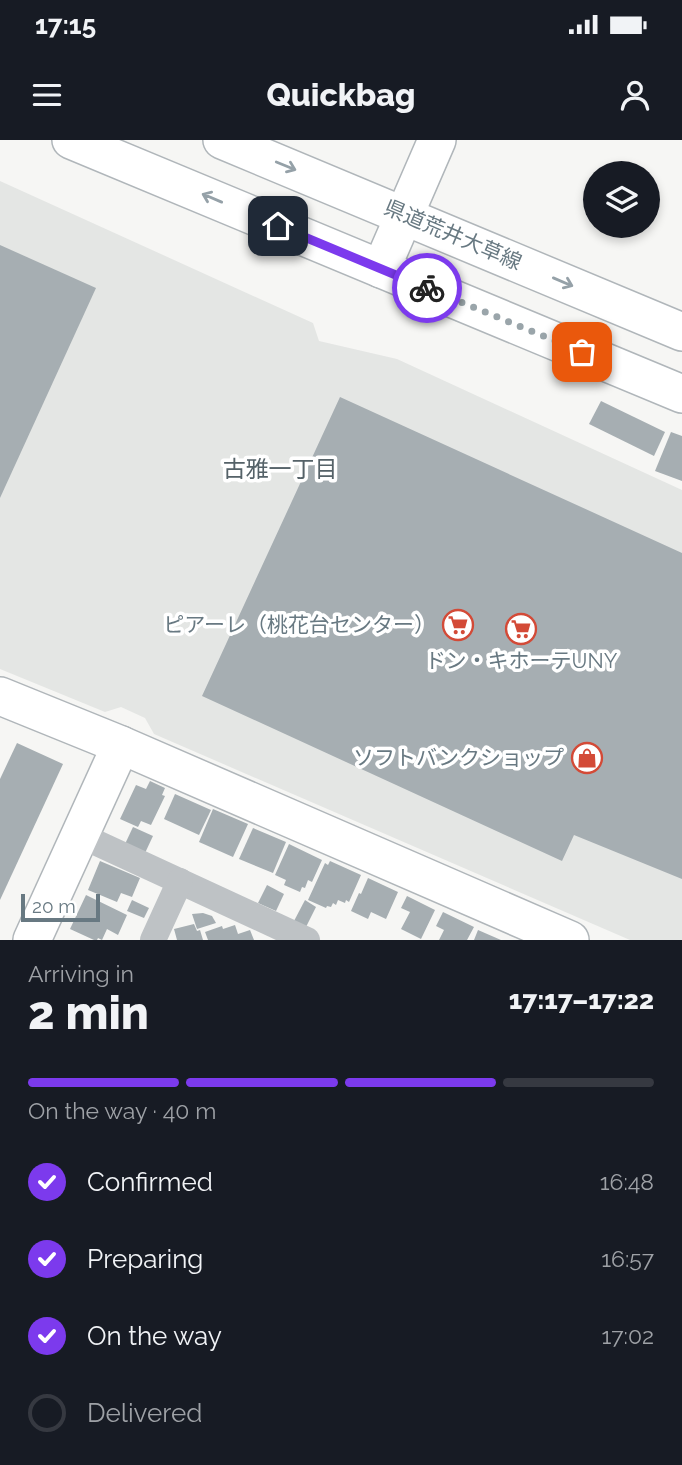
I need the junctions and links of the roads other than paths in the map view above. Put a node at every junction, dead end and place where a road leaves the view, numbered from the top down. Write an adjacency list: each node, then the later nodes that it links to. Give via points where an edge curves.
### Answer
1 (71, 140): 5 (main road, one-way to 1)
2 (222, 140): 4 (main road, 県道荒井大草線, one-way to 4)
3 (437, 140): 4 (main road)
4 (405, 215): 5 (main road); 6 (main road, 県道荒井大草線, one-way to 6)
5 (381, 269): 7 (main road)
6 (682, 331)
7 (682, 394)
8 (0, 696): 9 (main road)
9 (121, 745): 12 (main road); 15 (main road)
10 (99, 844): 11 (street)
11 (180, 881): 13 (street); 14 (street)
12 (32, 940)
13 (153, 940)
14 (307, 940)
15 (570, 940)

